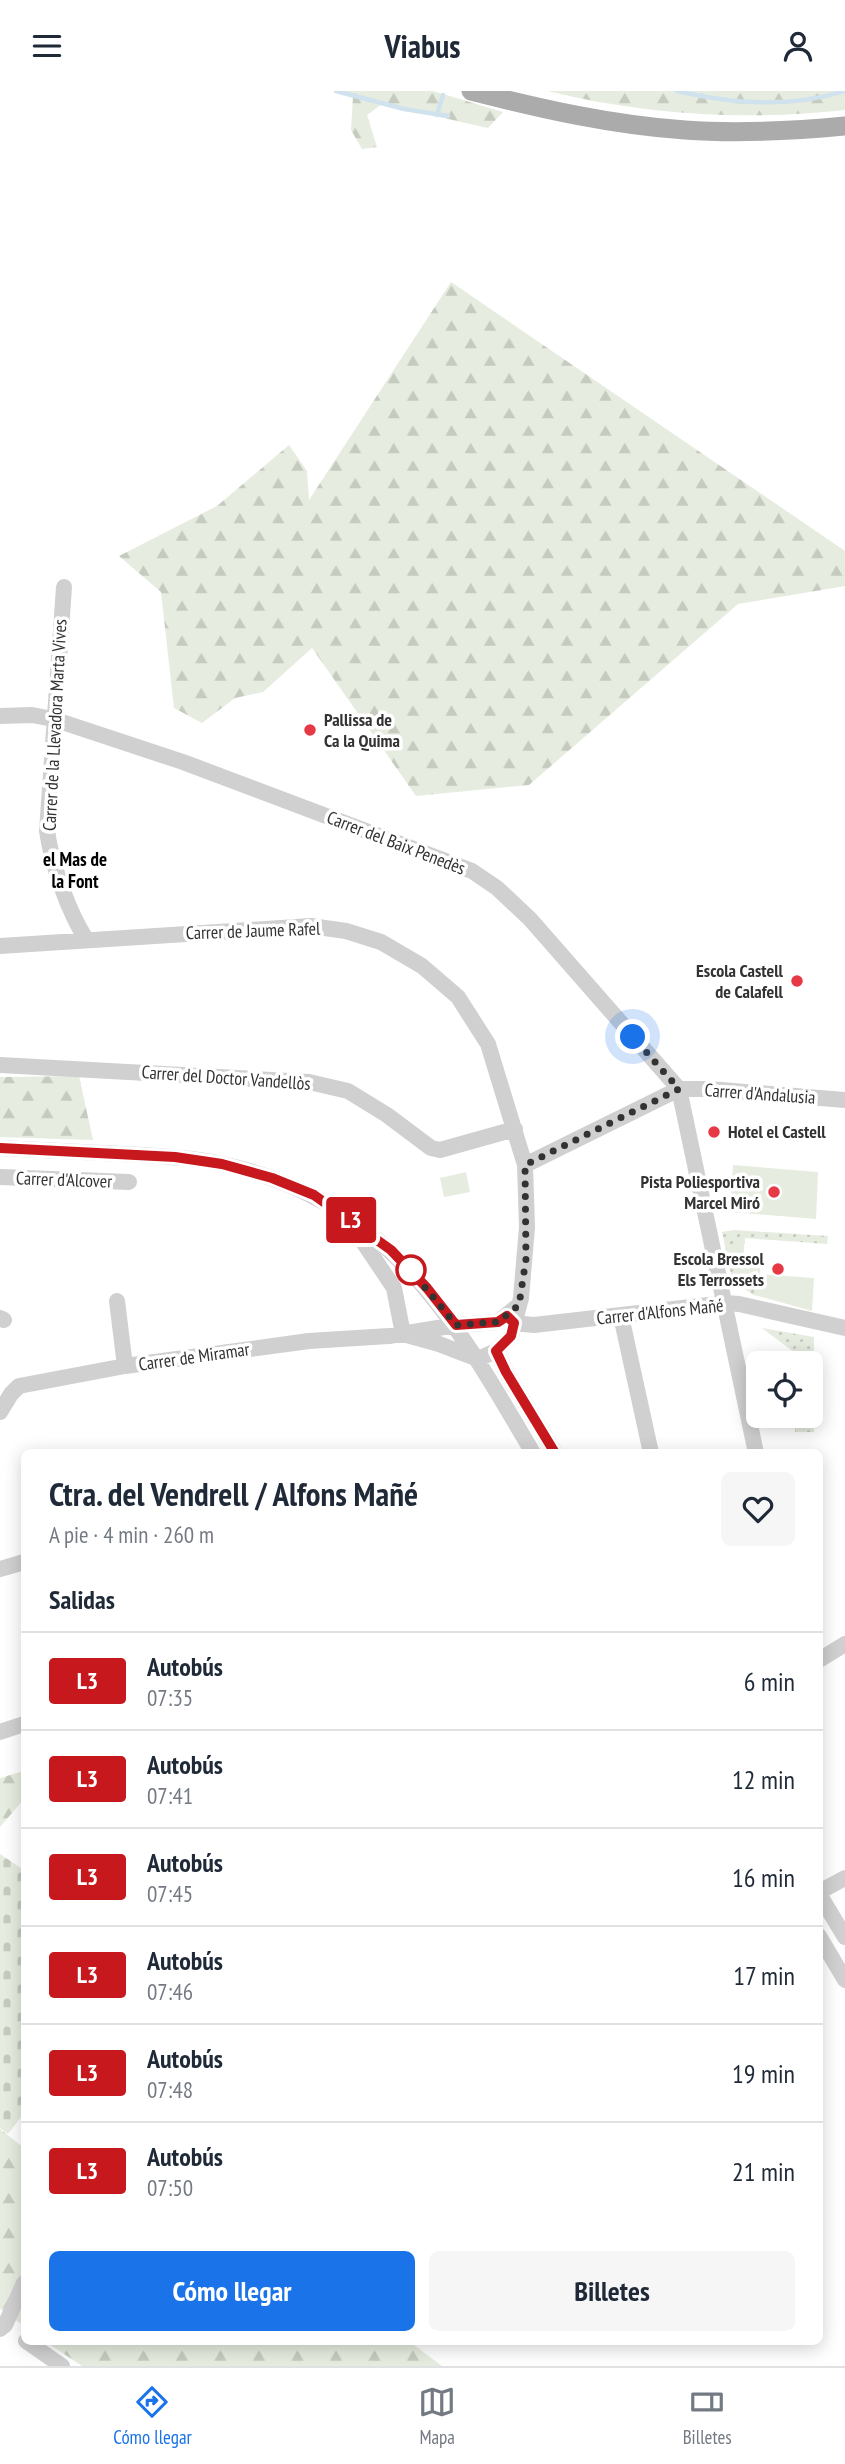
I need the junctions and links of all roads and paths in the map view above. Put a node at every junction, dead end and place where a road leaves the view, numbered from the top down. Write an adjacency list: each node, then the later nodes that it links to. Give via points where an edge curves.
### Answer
1 (471, 91): 2 (main road, via 594,119 675,129 739,132)
2 (845, 126)
3 (64, 587): 5 (street, Carrer de la Llevadora Marta Vives)
4 (0, 716): 5 (street, Carrer del Baix Penedès)
5 (53, 719): 6 (street, Carrer de la Llevadora Marta Vives, via 47,831 52,857); 9 (street, Carrer del Baix Penedès, via 183,762 472,871 530,919)
6 (86, 939): 7 (street, Carrer de Jaume Rafel); 11 (street, Carrer de Jaume Rafel, via 311,926 381,941 422,966 458,997 488,1044)
7 (0, 946)
8 (0, 1065): 11 (street, Carrer del Doctor Vandellòs, via 309,1082 348,1091 440,1150)
9 (679, 1089): 10 (street, Carrer d'Andalusia); 13 (street, Carrer d'Andalusia); 18 (street, Carrer del Baix Penedès)
10 (845, 1100)
11 (515, 1129): 13 (street, Carrer de Jaume Rafel)
12 (0, 1148): 16 (street, via 175,1157 222,1164 314,1195)
13 (525, 1165): 19 (street, Carrer de Jaume Rafel, via 526,1259)
14 (0, 1177): 15 (street, Carrer d'Alcover)
15 (128, 1182)
16 (345, 1216): 21 (street, via 391,1250); 23 (street, via 394,1288)
17 (117, 1301): 26 (street)
18 (726, 1303): 20 (street, Carrer d'Alfons Mañé); 22 (street, Carrer d'Alfons Mañé); 31 (street, Carrer del Baix Penedès)
19 (513, 1314): 20 (street, Carrer d'Alfons Mañé, via 534,1325); 21 (street, Carrer d'Alfons Mañé, via 498,1322); 24 (street, via 511,1336)
20 (621, 1316): 30 (street)
21 (456, 1325): 23 (street, Carrer d'Alfons Mañé); 25 (street)
22 (845, 1328)
23 (403, 1334): 25 (street); 26 (street, Carrer de Miramar, via 309,1341)
24 (496, 1351): 25 (street); 29 (street)
25 (478, 1359): 28 (street)
26 (125, 1366): 27 (street, Carrer de Miramar, via 19,1386)
27 (0, 1412)
28 (531, 1449)
29 (553, 1449)
30 (650, 1449)
31 (756, 1449)
32 (21, 1563): 33 (street)
33 (0, 1569)
34 (845, 1644): 35 (street)
35 (823, 1658)
36 (21, 1725): 37 (street)
37 (0, 1732)
38 (845, 1878): 39 (street)
39 (823, 1891)
40 (823, 1900): 41 (street)
41 (845, 1937)
42 (823, 1943): 43 (street)
43 (845, 1980)
44 (21, 2289): 45 (street)
45 (2, 2327): 46 (street)
46 (21, 2339)
47 (31, 2345): 48 (street)
48 (62, 2366)

